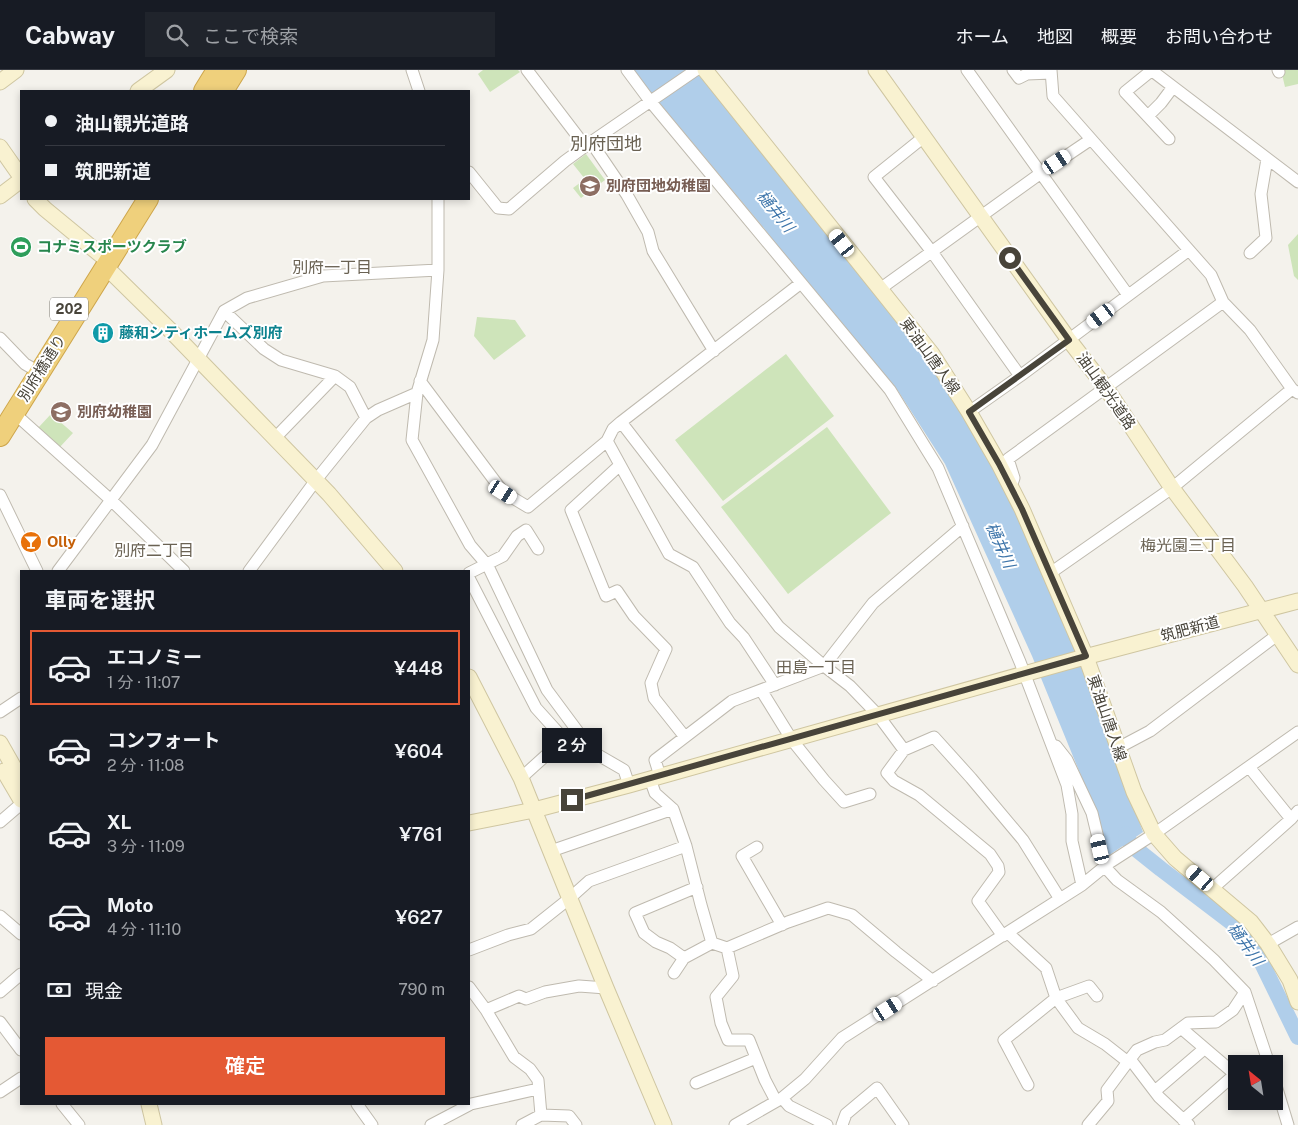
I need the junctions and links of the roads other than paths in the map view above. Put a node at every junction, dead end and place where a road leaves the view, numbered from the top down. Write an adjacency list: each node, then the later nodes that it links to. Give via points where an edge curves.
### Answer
1 (16, 70): 17 (street)
2 (167, 70): 19 (street)
3 (203, 70): 20 (highway)
4 (217, 70): 21 (highway)
5 (228, 70): 22 (highway)
6 (236, 70): 23 (highway)
7 (412, 70): 24 (street)
8 (527, 70): 30 (street)
9 (627, 70): 25 (street)
10 (696, 70): 25 (street)
11 (705, 70): 50 (street, 東油山唐人線)
12 (876, 70): 27 (street, 油山観光道路)
13 (967, 70): 34 (street)
14 (1013, 70): 15 (street, via 1019,78)
15 (1051, 71): 29 (street, via 1053,96)
16 (1153, 71): 18 (street); 26 (street, via 1125,92)
17 (0, 82)
18 (1173, 87): 26 (street); 32 (street)
19 (139, 90)
20 (195, 90)
21 (205, 90)
22 (215, 90)
23 (224, 90)
24 (419, 90)
25 (652, 99): 30 (street); 49 (street)
26 (1148, 116): 28 (street)
27 (924, 136): 43 (street, 油山観光道路); 45 (street, via 874,177)
28 (1169, 139)
29 (1090, 140): 34 (street); 44 (street)
30 (588, 144): 33 (street, via 509,210 498,208); 56 (street, via 627,195 648,232 653,251)
31 (0, 146): 35 (street)
32 (1266, 159): 37 (street); 46 (street, via 1261,194 1266,238)
33 (470, 173)
34 (1040, 173): 43 (street); 51 (street)
35 (20, 177)
36 (20, 180): 38 (street)
37 (1298, 182)
38 (0, 196)
39 (36, 200): 47 (street)
40 (136, 200): 47 (highway, 別府橋通り / 202)
41 (147, 200): 47 (highway, 別府橋通り / 202)
42 (438, 200): 48 (street)
43 (981, 216): 45 (street); 55 (street, 油山観光道路)
44 (1189, 250): 51 (street); 52 (street, via 1211,275)
45 (932, 252): 50 (street); 60 (street)
46 (1250, 252)
47 (105, 258): 57 (street, via 110,271); 58 (highway, 別府橋通り / 202); 66 (highway, 別府橋通り / 202)
48 (438, 270): 53 (street, via 323,276 247,298); 61 (street, via 433,340)
49 (801, 283): 56 (street); 78 (street, via 890,390 938,468)
50 (880, 289): 65 (street, 東油山唐人線, via 932,354)
51 (1128, 295): 55 (street)
52 (1223, 302): 62 (street); 63 (street, via 1250,330)
53 (224, 312): 57 (street); 59 (street, via 264,349 281,360)
54 (0, 338): 58 (street)
55 (1069, 340): 60 (street); 62 (street, 油山観光道路)
56 (714, 351): 68 (street)
57 (197, 359): 70 (street); 77 (street, via 152,445)
58 (32, 368): 66 (highway, 別府橋通り / 202)
59 (336, 376): 67 (street, via 350,387); 70 (street)
60 (1020, 376): 65 (street)
61 (420, 381): 64 (street); 71 (street, via 503,492 528,507)
62 (1106, 388): 74 (street, via 1008,459 1014,478); 75 (street, 油山観光道路)
63 (1295, 391): 75 (street)
64 (417, 393): 67 (street); 80 (street, via 412,440 470,545)
65 (969, 412): 74 (street, 東油山唐人線)
66 (7, 415): 69 (highway, 別府橋通り / 202); 77 (street)
67 (366, 418): 73 (street)
68 (621, 422): 71 (street, via 613,429); 94 (street, via 779,627)
69 (0, 436)
70 (275, 438): 73 (street)
71 (608, 441): 72 (street)
72 (620, 465): 97 (street, via 669,554 693,567); 104 (street, via 571,510 606,596 617,591 634,616 666,649 651,683 654,698)
73 (316, 480): 84 (street); 85 (street)
74 (1009, 484): 87 (street, 東油山唐人線)
75 (1172, 488): 87 (street); 90 (street, 油山観光道路)
76 (0, 495): 81 (street)
77 (112, 500): 82 (street); 83 (street)
78 (963, 526): 94 (street, via 873,603); 95 (street)
79 (538, 549): 80 (street, via 526,530 517,536 503,556)
80 (486, 564): 86 (street); 114 (street, via 547,690 593,752 624,770)
81 (37, 570)
82 (59, 570)
83 (183, 570)
84 (250, 570)
85 (394, 570)
86 (470, 572)
87 (1049, 574): 92 (street, 東油山唐人線)
88 (470, 580): 112 (street, via 536,708 564,739)
89 (1298, 601): 90 (street, 筑肥新道)
90 (1262, 611): 91 (street, 油山観光道路); 92 (street, 筑肥新道)
91 (1277, 635): 93 (street, 油山観光道路); 107 (street, via 1150,731)
92 (1083, 657): 95 (street, 筑肥新道); 107 (street, 東油山唐人線)
93 (1298, 664)
94 (824, 666): 97 (street); 101 (street, via 850,686)
95 (1031, 673): 101 (street); 103 (street)
96 (470, 680): 112 (street)
97 (775, 685): 98 (street)
98 (761, 690): 104 (street, via 732,702); 105 (street)
99 (20, 699): 100 (street)
100 (0, 712)
101 (878, 715): 105 (street); 108 (street)
102 (1298, 732): 110 (street)
103 (1048, 734): 127 (street, via 1067,760 1083,791); 128 (street, via 1068,785 1072,841)
104 (685, 737): 113 (street, via 655,760)
105 (792, 740): 113 (street); 115 (street, via 844,802)
106 (0, 744): 111 (street)
107 (1118, 748): 123 (street, 東油山唐人線)
108 (904, 750): 132 (street, via 934,737 1023,840); 137 (street, via 887,773 894,781 920,795 990,854 998,866 999,872 978,901)
109 (0, 764): 116 (street)
110 (1249, 767): 120 (street); 123 (street)
111 (20, 778)
112 (521, 778): 119 (street)
113 (655, 778): 114 (street); 118 (street, via 655,793)
114 (629, 785): 119 (street)
115 (870, 794)
116 (20, 800)
117 (20, 803): 121 (street)
118 (673, 809): 124 (street); 126 (street)
119 (534, 810): 122 (street); 126 (street)
120 (1295, 815): 130 (street)
121 (0, 822)
122 (470, 823)
123 (1150, 836): 127 (street); 130 (street, 東油山唐人線)
124 (686, 846): 129 (street); 131 (street, via 589,880)
125 (757, 847): 134 (street, via 742,856)
126 (551, 851): 131 (street)
127 (1107, 865): 128 (street); 149 (street, via 1117,880 1174,924)
128 (1082, 885): 132 (street)
129 (697, 887): 138 (street); 142 (street, via 635,913 644,932)
130 (1212, 889): 139 (street, 東油山唐人線, via 1251,922)
131 (570, 898): 141 (street, via 532,929); 147 (street)
132 (1060, 899): 137 (street)
133 (0, 916): 136 (street)
134 (782, 925): 140 (street); 145 (street, via 828,908 852,915)
135 (1298, 927): 139 (street)
136 (20, 933)
137 (1005, 935): 145 (street); 151 (street, via 1046,968)
138 (712, 943): 140 (street); 142 (street)
139 (1268, 944): 152 (street, 東油山唐人線, via 1290,980)
140 (727, 948): 159 (street, via 733,976 716,997 720,1023 728,1040 749,1040)
141 (470, 950)
142 (684, 958): 143 (street)
143 (674, 973)
144 (20, 975): 148 (street)
145 (933, 981): 169 (street, via 842,1038 805,1078)
146 (470, 988): 153 (street)
147 (606, 988): 153 (street, via 579,986 526,999 518,996); 187 (street)
148 (0, 992)
149 (1245, 992): 155 (street, via 1233,1010 1216,1022 1188,1024); 158 (street)
150 (1097, 996): 151 (street, via 1089,986)
151 (1056, 998): 160 (street, via 1078,1028); 165 (street, via 1004,1040)
152 (1298, 1002)
153 (486, 1010): 166 (street, via 514,1057 538,1080)
154 (0, 1022): 156 (street)
155 (1181, 1028): 157 (street); 160 (street, via 1165,1040 1137,1050)
156 (20, 1049)
157 (1204, 1050): 161 (street); 167 (street)
158 (1266, 1055)
159 (756, 1058): 164 (street); 169 (street, via 765,1080)
160 (1129, 1061): 167 (street); 192 (street, via 1107,1090 1108,1101)
161 (1228, 1069)
162 (20, 1079): 168 (street)
163 (1228, 1082): 179 (street)
164 (696, 1083)
165 (1028, 1085)
166 (538, 1089): 174 (street); 178 (street)
167 (1155, 1091): 179 (street)
168 (0, 1092)
169 (779, 1099): 188 (street); 189 (street)
170 (63, 1105): 180 (street)
171 (138, 1105): 181 (street)
172 (148, 1105): 182 (street)
173 (469, 1105): 184 (street)
174 (470, 1105)
175 (1283, 1105): 177 (street)
176 (362, 1106): 183 (street)
177 (1284, 1108): 193 (street)
178 (541, 1116): 185 (street); 186 (street, via 569,1116)
179 (1186, 1123)
180 (79, 1125)
181 (143, 1125)
182 (154, 1125)
183 (372, 1125)
184 (431, 1125)
185 (522, 1125)
186 (576, 1125)
187 (664, 1125)
188 (735, 1125)
189 (828, 1125)
190 (842, 1125): 191 (street, via 846,1114 877,1088)
191 (903, 1125)
192 (1088, 1125)
193 (1288, 1125)

